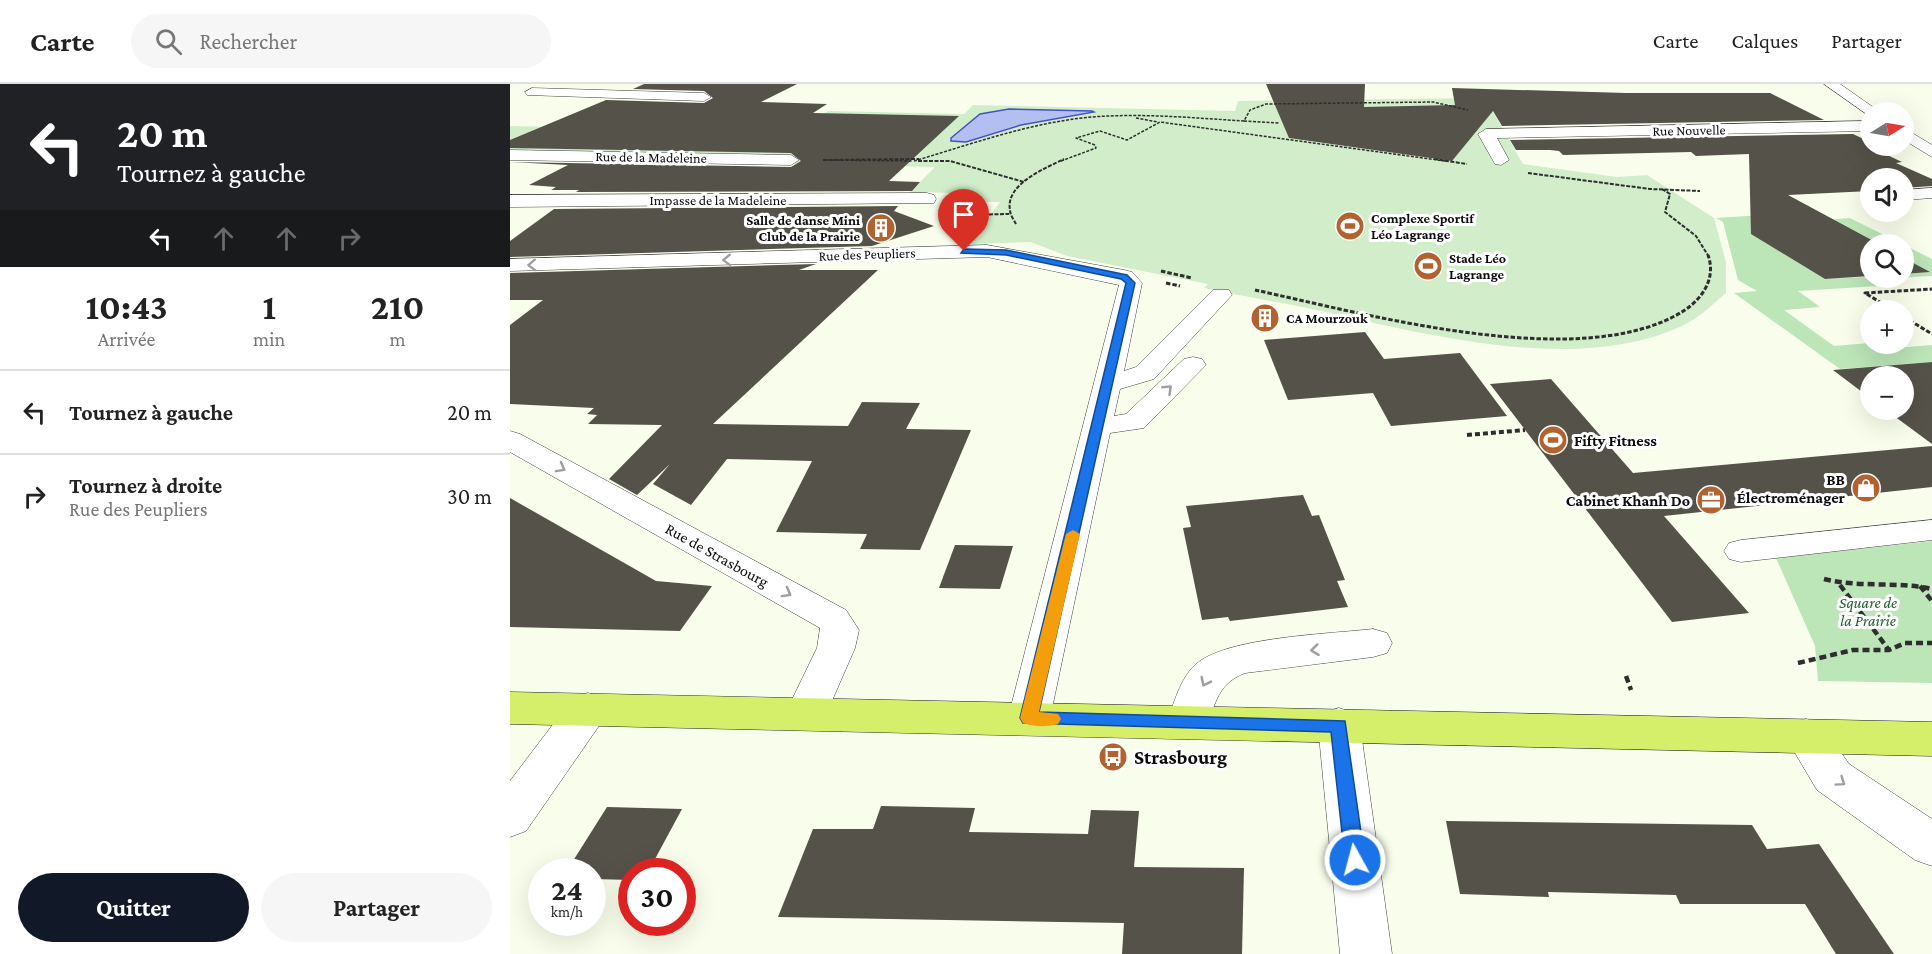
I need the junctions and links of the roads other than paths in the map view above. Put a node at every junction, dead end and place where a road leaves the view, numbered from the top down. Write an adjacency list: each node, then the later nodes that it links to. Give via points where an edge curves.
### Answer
1 (1831, 84): 5 (street)
2 (554, 88): 3 (street); 4 (street)
3 (527, 94)
4 (704, 97)
5 (1860, 103)
6 (1914, 125): 7 (street)
7 (1922, 125)
8 (1860, 126): 13 (street, Rue Nouvelle, via 1486,134)
9 (1914, 140): 10 (street)
10 (1932, 152)
11 (510, 155): 12 (street, Rue de la Madeleine)
12 (791, 160)
13 (1501, 160)
14 (1932, 193): 15 (street)
15 (1914, 194)
16 (927, 199): 17 (street, Impasse de la Madeleine)
17 (510, 201)
18 (510, 265): 21 (street, Rue des Peupliers, one-way to 18, via 1131,283 1124,277 1006,252)
19 (1221, 295): 21 (street, via 1145,372)
20 (1193, 365): 22 (street, one-way to 20, via 1134,422)
21 (1107, 384): 22 (street, Rue des Peupliers)
22 (1098, 426): 30 (street, Rue des Peupliers)
23 (510, 440): 29 (street, Rue de Strasbourg, one-way to 29, via 833,619 840,630 836,648)
24 (1932, 530): 25 (street)
25 (1741, 551)
26 (1373, 643): 31 (street, one-way to 31, via 1240,659 1222,665 1207,674)
27 (510, 708): 28 (main road)
28 (588, 709): 29 (main road); 35 (street)
29 (806, 714): 30 (main road)
30 (1029, 718): 31 (main road)
31 (1188, 722): 32 (main road)
32 (1339, 725): 33 (main road); 37 (street)
33 (1806, 736): 34 (main road); 36 (street, one-way to 36, via 1833,777)
34 (1932, 739)
35 (510, 817)
36 (1932, 845)
37 (1366, 954)

